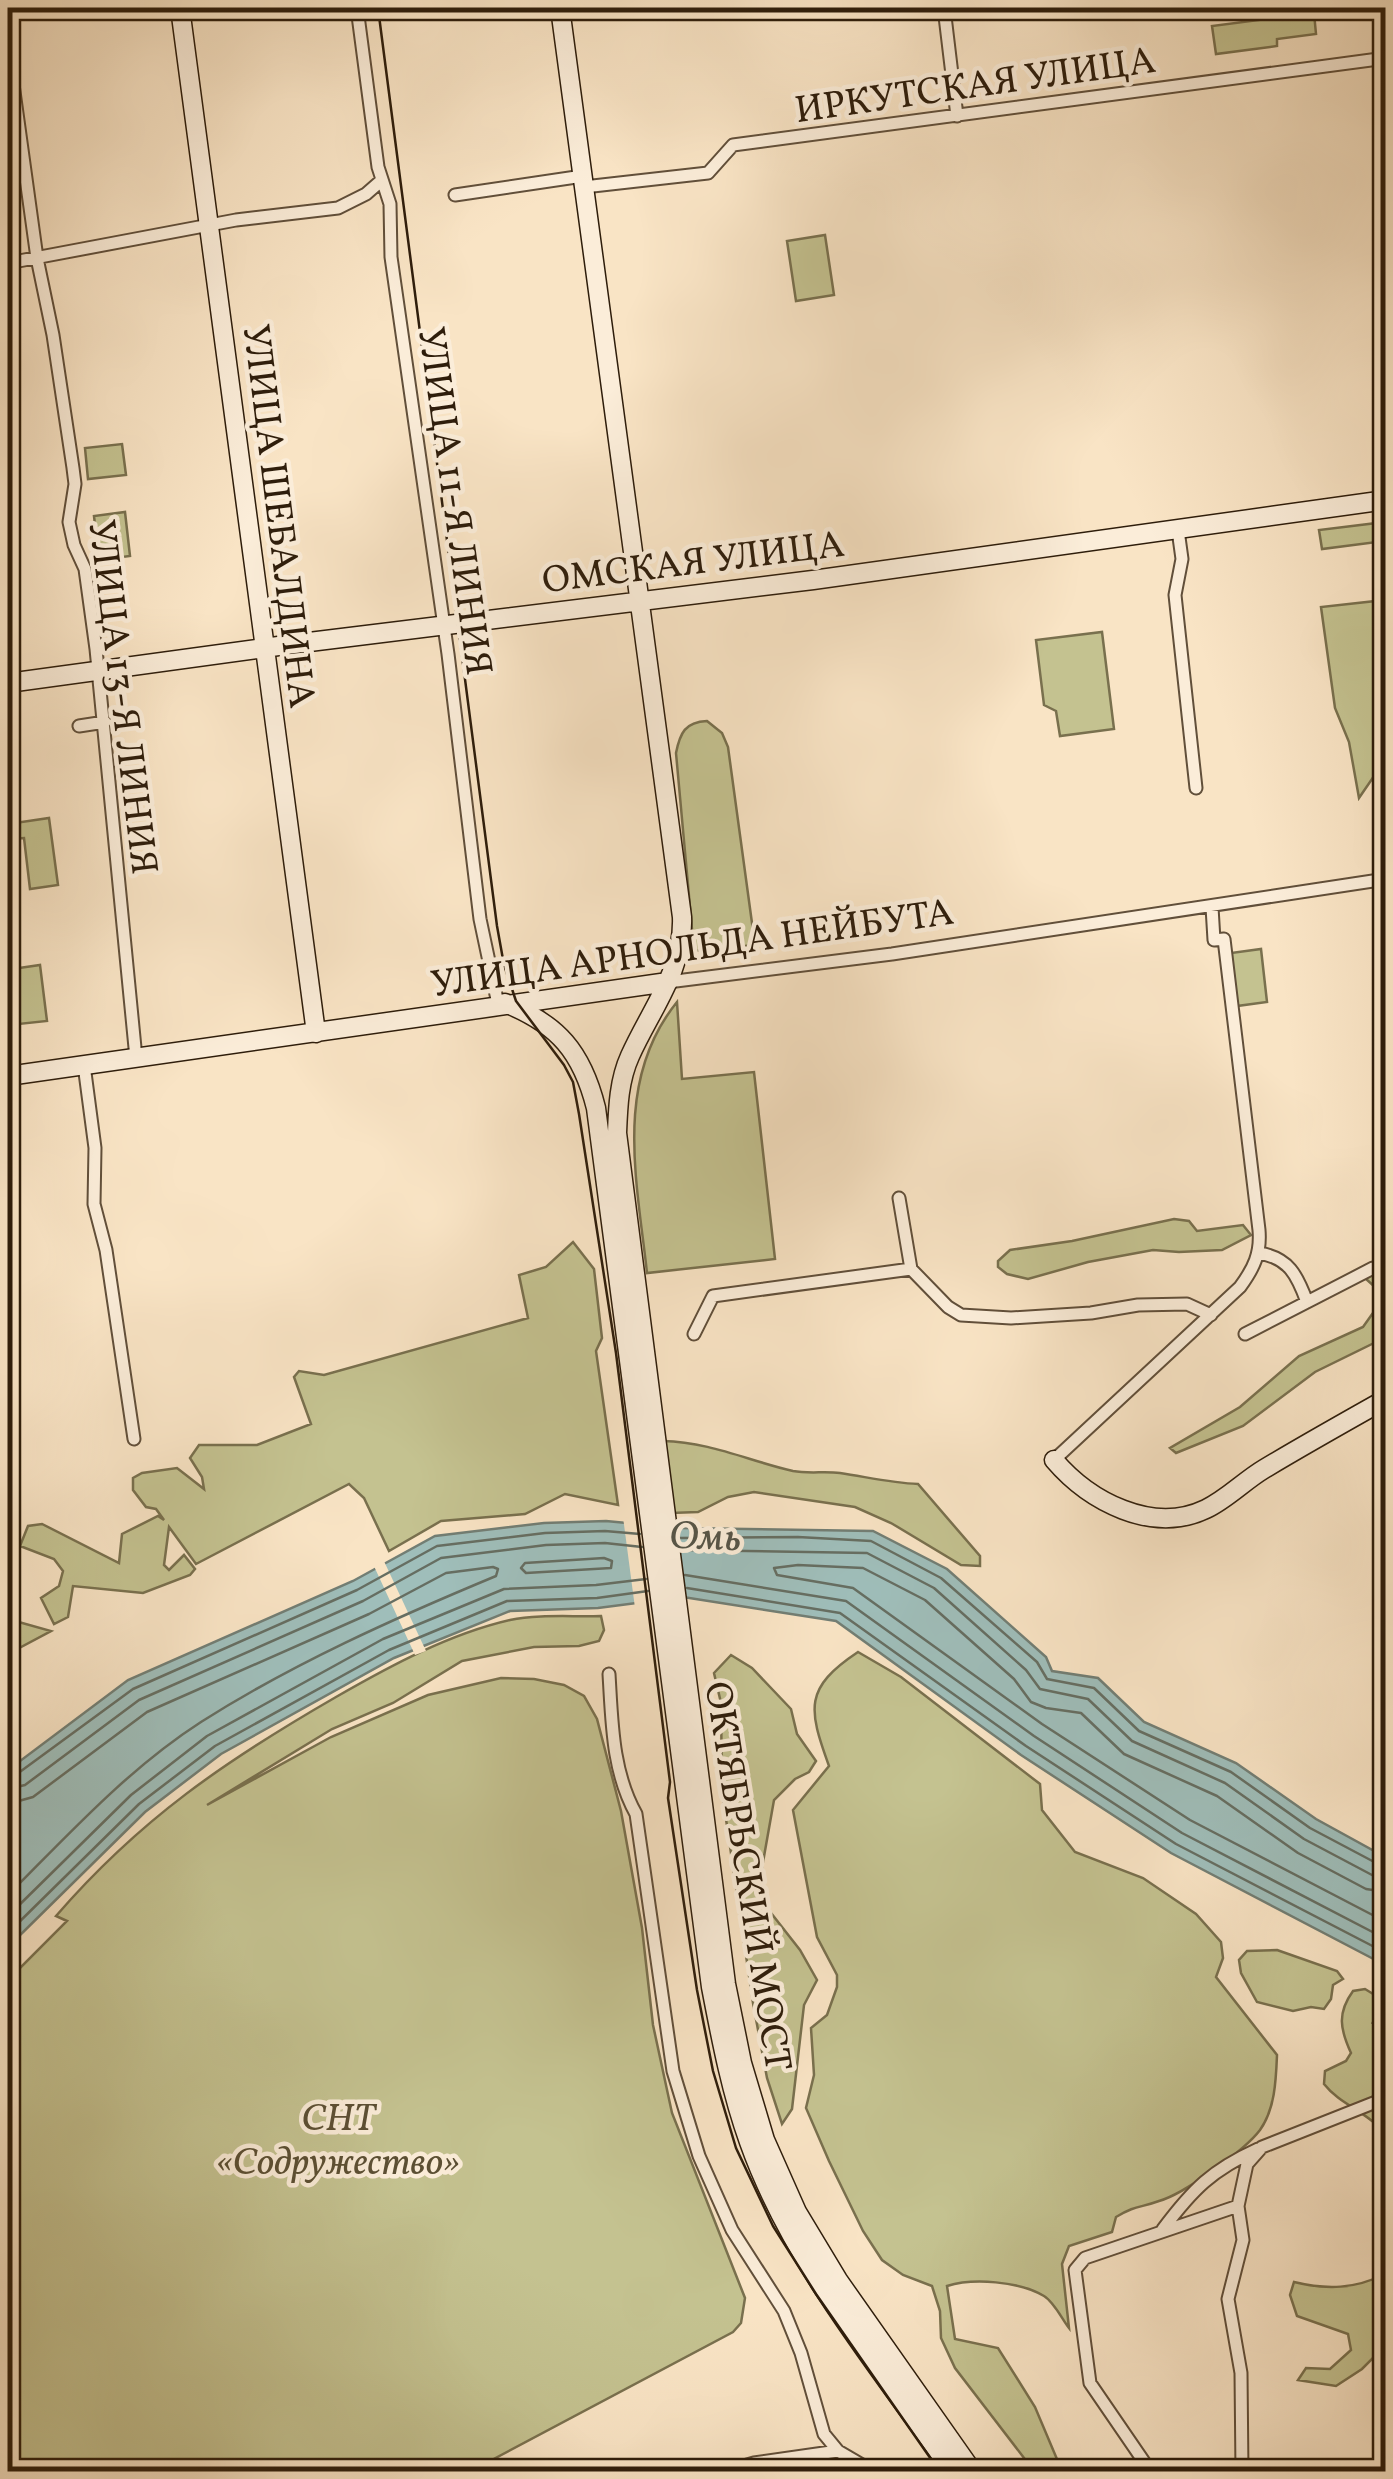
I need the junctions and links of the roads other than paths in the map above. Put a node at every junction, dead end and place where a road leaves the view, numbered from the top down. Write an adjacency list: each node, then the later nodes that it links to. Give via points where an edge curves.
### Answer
1 (180, 8): 11 (main road, УЛИЦА ШЕБАЛДИНА)
2 (358, 8): 8 (street, УЛИЦА 11-Я ЛИНИЯ)
3 (560, 8): 9 (main road)
4 (944, 8): 7 (street)
5 (8, 48): 12 (street, УЛИЦА 13-Я ЛИНИЯ)
6 (1386, 58): 7 (street, ИРКУТСКАЯ УЛИЦА)
7 (957, 116): 9 (street, ИРКУТСКАЯ УЛИЦА, via 733,146 708,173)
8 (382, 180): 11 (street, via 338,208); 17 (street, УЛИЦА 11-Я ЛИНИЯ)
9 (584, 182): 10 (street, ИРКУТСКАЯ УЛИЦА); 16 (main road)
10 (455, 195)
11 (210, 225): 12 (street); 18 (main road, УЛИЦА ШЕБАЛДИНА)
12 (37, 258): 13 (street); 19 (street, УЛИЦА 13-Я ЛИНИЯ, via 75,484 69,522 86,569)
13 (8, 263)
14 (1386, 500): 15 (main road, ОМСКАЯ УЛИЦА)
15 (1178, 530): 16 (main road, ОМСКАЯ УЛИЦА); 23 (street, via 1182,559 1175,595)
16 (640, 601): 17 (main road, ОМСКАЯ УЛИЦА); 26 (main road, via 682,917 680,952)
17 (444, 625): 18 (main road, ОМСКАЯ УЛИЦА); 27 (street, УЛИЦА 11-Я ЛИНИЯ, via 480,919)
18 (264, 648): 19 (main road, ОМСКАЯ УЛИЦА); 28 (main road, УЛИЦА ШЕБАЛДИНА)
19 (98, 670): 20 (main road, ОМСКАЯ УЛИЦА); 21 (street, УЛИЦА 13-Я ЛИНИЯ)
20 (8, 683)
21 (105, 722): 22 (street); 29 (street, УЛИЦА 13-Я ЛИНИЯ)
22 (79, 726)
23 (1196, 788)
24 (1386, 879): 25 (street, УЛИЦА АРНОЛЬДА НЕЙБУТА)
25 (1212, 907): 26 (street, УЛИЦА АРНОЛЬДА НЕЙБУТА); 33 (street, via 1214,940 1224,939)
26 (668, 982): 27 (main road, УЛИЦА АРНОЛЬДА НЕЙБУТА); 40 (main road, via 624,1074 617,1133)
27 (501, 1003): 28 (main road, УЛИЦА АРНОЛЬДА НЕЙБУТА); 40 (main road, via 549,1025 588,1078)
28 (316, 1032): 29 (main road, УЛИЦА АРНОЛЬДА НЕЙБУТА)
29 (136, 1058): 30 (main road, УЛИЦА АРНОЛЬДА НЕЙБУТА)
30 (84, 1065): 31 (main road, УЛИЦА АРНОЛЬДА НЕЙБУТА); 42 (street, via 95,1148 94,1204)
31 (8, 1076)
32 (899, 1198): 35 (street)
33 (1259, 1248): 36 (street, via 1290,1265); 37 (street, via 1240,1287)
34 (1373, 1268): 36 (street)
35 (911, 1270): 37 (street, via 969,1318 1187,1304); 38 (street, via 713,1296)
36 (1307, 1302): 39 (street)
37 (1211, 1315): 43 (street)
38 (694, 1334)
39 (1245, 1334)
40 (634, 1351): 52 (main road, ОКТЯБРЬСКИЙ МОСТ, via 726,2067 749,2144 784,2220); 53 (main road, ОКТЯБРЬСКИЙ МОСТ, via 742,2064 797,2212)
41 (1386, 1399): 43 (main road, via 1206,1509 1185,1515 1119,1509 1088,1494)
42 (134, 1439)
43 (1054, 1460)
44 (609, 1674): 49 (street, via 614,1748 623,1791 636,1814 673,2071 699,2156 732,2230 784,2311 824,2434)
45 (1386, 2098): 46 (street)
46 (1262, 2147): 47 (street, via 1247,2164); 48 (street, via 1193,2189)
47 (1238, 2206): 48 (street); 55 (street, via 1243,2240 1228,2299 1241,2373)
48 (1161, 2231): 54 (street, via 1085,2258 1075,2270 1090,2383)
49 (838, 2451): 50 (street); 51 (street)
50 (722, 2472)
51 (874, 2472)
52 (953, 2472)
53 (973, 2472)
54 (1151, 2472)
55 (1242, 2472)

